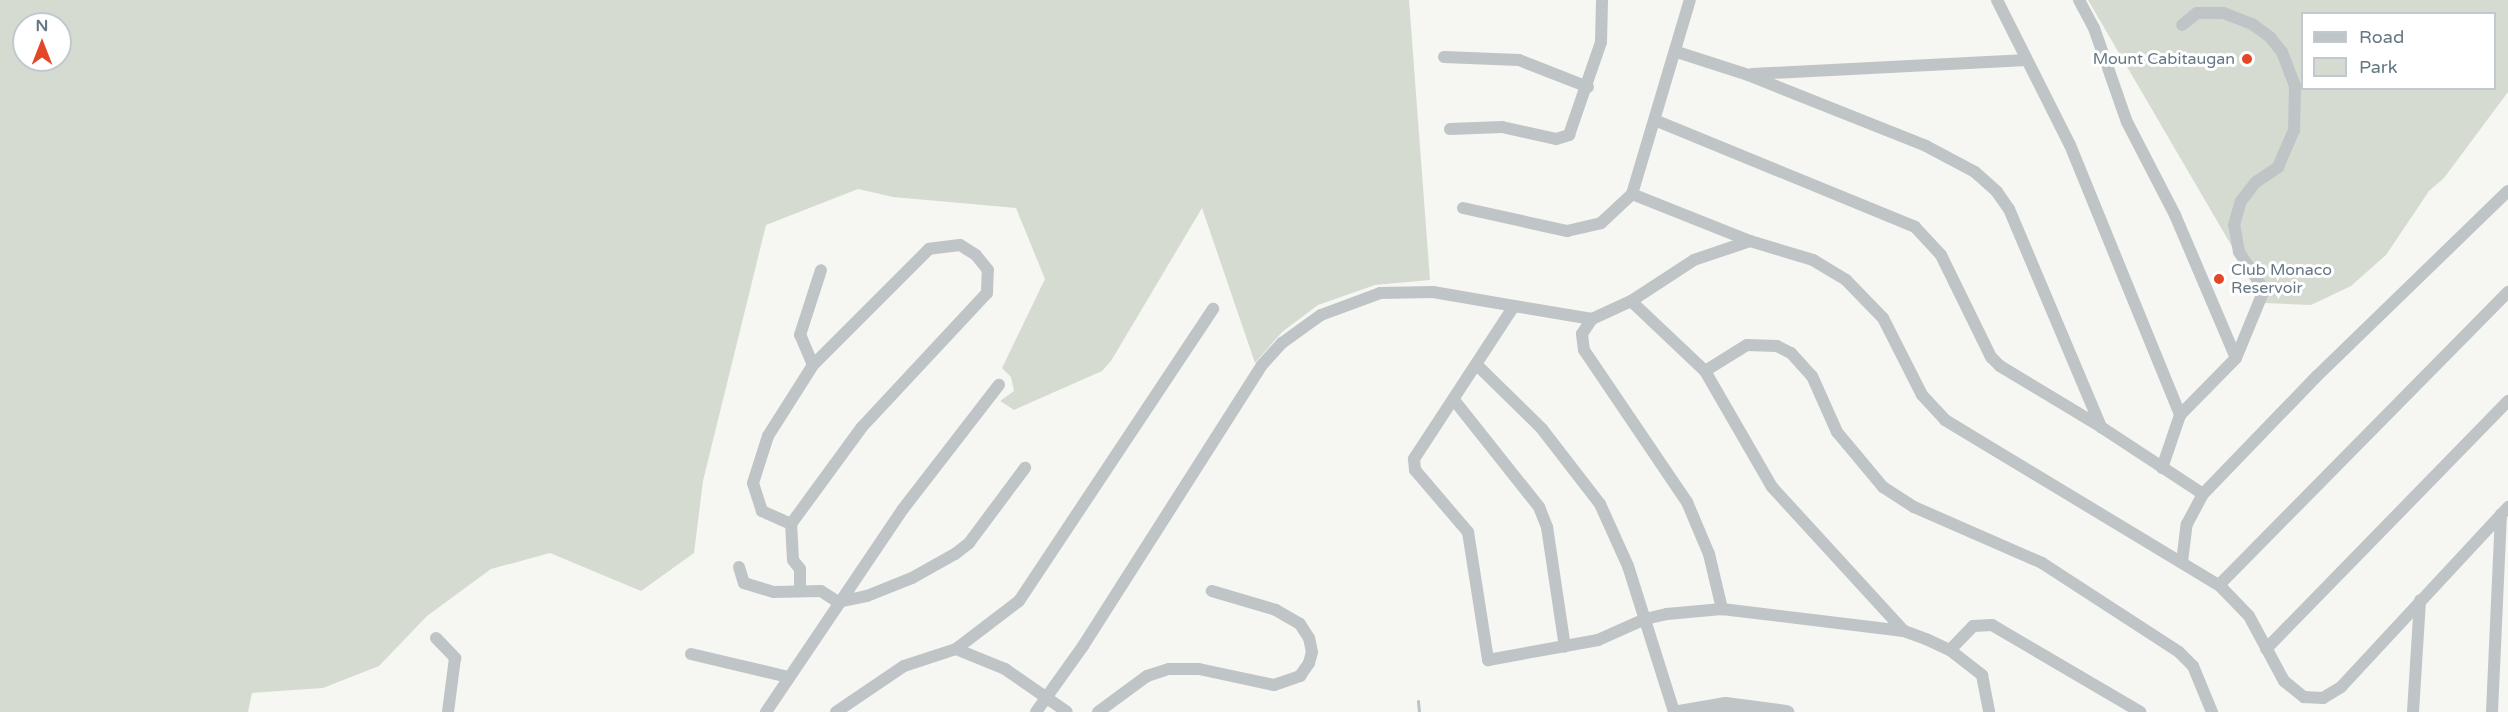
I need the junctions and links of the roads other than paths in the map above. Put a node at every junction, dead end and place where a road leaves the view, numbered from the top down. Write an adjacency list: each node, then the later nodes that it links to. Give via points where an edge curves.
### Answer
1 (1602, 0): 10 (street, via 1601,42)
2 (1690, 0): 6 (street)
3 (1997, 0): 8 (street)
4 (2079, 0): 23 (street, via 2094,28 2127,122 2175,215)
5 (2182, 26): 23 (street, via 2197,13 2208,11 2252,24 2282,52 2295,86 2294,130 2278,167 2256,182 2241,201 2234,225 2239,252 2264,290)
6 (1677, 52): 9 (street); 11 (street)
7 (1444, 57): 10 (street, via 1519,60)
8 (2027, 60): 9 (street); 30 (street, via 2070,145)
9 (1748, 75): 31 (street, via 1954,159 1997,192 2009,209)
10 (1588, 87): 12 (street, via 1573,128 1562,138 1496,127)
11 (1657, 121): 14 (street); 31 (street, via 1915,227 1941,255 1991,357)
12 (1450, 129)
13 (2508, 190): 34 (street, via 2317,376)
14 (1632, 194): 15 (street, via 1601,223 1567,231); 16 (street)
15 (1463, 208)
16 (1750, 241): 19 (street, via 1694,260); 37 (street, via 1813,260 1858,290 1890,328 1922,395 1961,433)
17 (821, 270): 24 (street, via 800,335)
18 (2508, 292): 39 (street)
19 (1631, 301): 22 (street); 26 (street)
20 (1515, 306): 22 (street); 25 (street); 54 (street, via 1433,292 1380,293 1321,315 1282,343 1262,365 1090,637)
21 (1213, 309): 49 (street, via 1019,601)
22 (1592, 319): 44 (street, via 1583,330 1582,345 1687,502 1709,554)
23 (2236, 358): 30 (street)
24 (813, 365): 36 (street, via 768,436 753,483 762,511); 36 (street, via 929,249 960,245 976,255 988,270 987,293 862,427)
25 (1478, 366): 28 (street); 45 (street, via 1542,429 1600,504 1614,530)
26 (1705, 371): 46 (street, via 1772,487); 66 (street, via 1747,345 1777,346 1791,353 1812,376 1837,432 1883,487 1914,507 2042,563 2179,652 2193,666)
27 (999, 385): 43 (street, via 903,509)
28 (1454, 400): 48 (street, via 1539,507 1547,527); 48 (street, via 1413,465 1468,532 1488,658 1494,662)
29 (2508, 401): 50 (street)
30 (2180, 414): 33 (street)
31 (2101, 427): 33 (street)
32 (1025, 468): 43 (street, via 969,543 955,555 912,578)
33 (2162, 468): 34 (street)
34 (2203, 494): 37 (street, via 2187,524)
35 (2504, 511): 42 (street); 68 (street)
36 (791, 524): 40 (street)
37 (2182, 562): 39 (street)
38 (739, 567): 40 (street, via 744,583 774,592)
39 (2219, 585): 50 (street, via 2248,616)
40 (800, 591): 43 (street, via 821,591)
41 (1212, 591): 60 (street, via 1276,610 1300,624 1312,652 1300,676 1274,685 1199,669 1169,669 1148,676)
42 (2420, 600): 50 (street, via 2341,687 2323,698 2304,697 2290,690); 67 (street)
43 (838, 602): 53 (street)
44 (1722, 609): 45 (street); 46 (street)
45 (1645, 619): 48 (street, via 1598,640); 61 (street)
46 (1904, 631): 51 (street)
47 (436, 638): 55 (street, via 455,658)
48 (1565, 647)
49 (956, 649): 54 (street, via 1005,669); 57 (street, via 904,666)
50 (2266, 649)
51 (1950, 650): 64 (street, via 1982,675); 65 (street, via 1972,626 1992,625)
52 (691, 654): 53 (street)
53 (788, 676): 56 (street)
54 (1046, 697): 58 (street); 59 (street)
55 (448, 712)
56 (766, 712)
57 (836, 712)
58 (1036, 712)
59 (1067, 712)
60 (1098, 712)
61 (1674, 712)
62 (1679, 712): 63 (street, via 1725,704)
63 (1786, 712)
64 (1989, 712)
65 (2140, 712)
66 (2212, 712)
67 (2413, 712)
68 (2492, 712)

